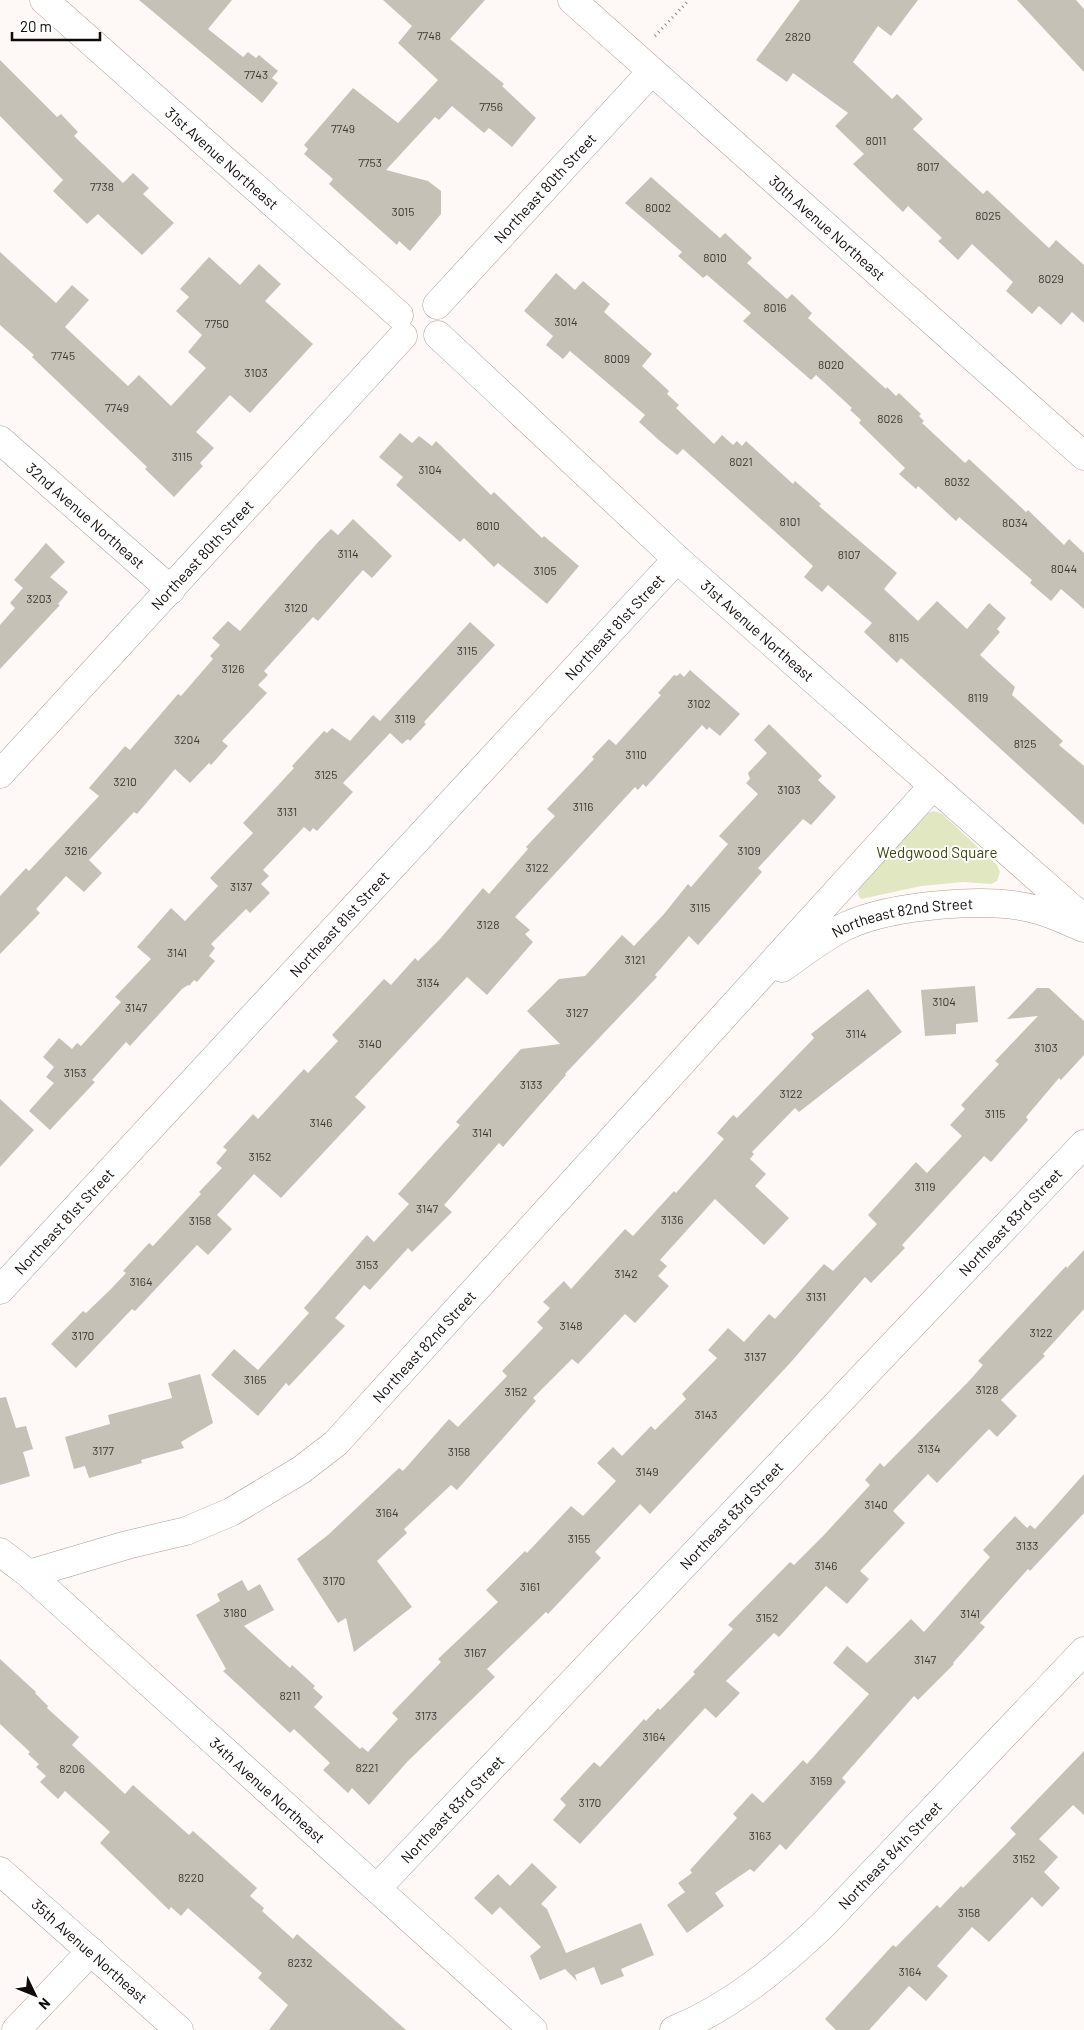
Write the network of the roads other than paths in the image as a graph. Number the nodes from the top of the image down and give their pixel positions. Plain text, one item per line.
1 (44, 0) edge
2 (572, 0) edge
3 (652, 71) junction
4 (437, 305) junction
5 (401, 326) junction
6 (438, 335) junction
7 (0, 440) edge
8 (1084, 456) edge
9 (678, 558) junction
10 (171, 590) junction
11 (0, 774) edge
12 (933, 786) junction
13 (1084, 919) edge
14 (1084, 928) edge
15 (738, 1000) junction
16 (1084, 1144) edge
17 (0, 1290) edge
18 (0, 1552) edge
19 (29, 1574) junction
20 (1084, 1651) edge
21 (0, 1871) edge
22 (377, 1888) junction
23 (91, 1951) junction
24 (16, 2030) edge
25 (179, 2030) edge
26 (533, 2030) edge
27 (674, 2030) edge

1 - 5 street, 31st Avenue Northeast
2 - 3 street, 30th Avenue Northeast
3 - 4 street, Northeast 80th Street
3 - 8 street, 30th Avenue Northeast
4 - 5 street
4 - 6 street
5 - 6 street
5 - 10 street, Northeast 80th Street
6 - 9 street, 31st Avenue Northeast
7 - 10 street, 32nd Avenue Northeast
9 - 12 street, 31st Avenue Northeast
9 - 17 street, Northeast 81st Street
10 - 11 street, Northeast 80th Street
12 - 13 street, 31st Avenue Northeast
12 - 15 street, Northeast 82nd Street
14 - 15 street, Northeast 82nd Street
15 - 19 street, Northeast 82nd Street
16 - 22 street, Northeast 83rd Street
18 - 19 street, 34th Avenue Northeast
19 - 22 street, 34th Avenue Northeast
20 - 27 street, Northeast 84th Street
21 - 23 street, 35th Avenue Northeast
22 - 26 street, 34th Avenue Northeast
23 - 24 street
23 - 25 street, 35th Avenue Northeast

